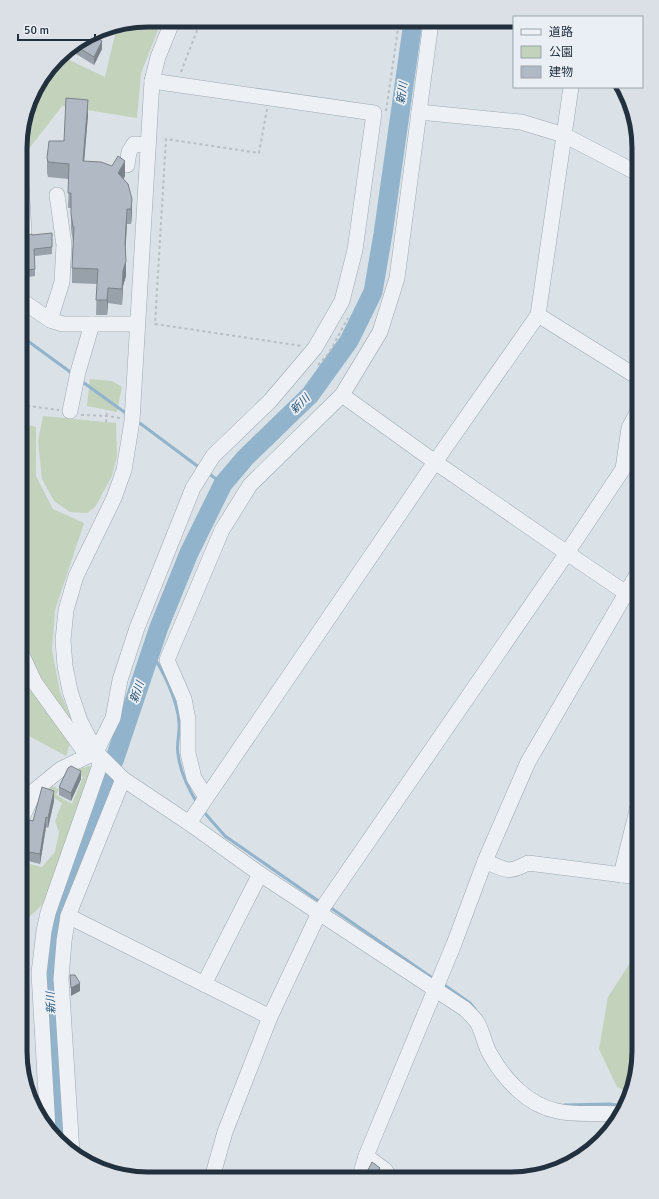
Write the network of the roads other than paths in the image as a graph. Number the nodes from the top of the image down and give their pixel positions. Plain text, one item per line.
1 (170, 27) edge
2 (430, 27) edge
3 (152, 82) junction
4 (571, 88) edge
5 (419, 112) junction
6 (564, 135) junction
7 (148, 145) junction
8 (127, 165) dead end
9 (632, 170) edge
10 (58, 195) dead end
11 (27, 304) edge
12 (538, 315) junction
13 (50, 320) junction
14 (92, 324) junction
15 (137, 324) junction
16 (632, 374) edge
17 (342, 395) junction
18 (70, 411) dead end
19 (632, 422) edge
20 (435, 462) junction
21 (567, 553) junction
22 (632, 596) edge
23 (27, 665) edge
24 (91, 753) junction
25 (123, 779) junction
26 (206, 797) junction
27 (27, 807) edge
28 (189, 823) junction
29 (632, 830) edge
30 (485, 862) junction
31 (260, 874) junction
32 (621, 875) junction
33 (632, 876) edge
34 (319, 913) junction
35 (68, 916) junction
36 (204, 984) junction
37 (435, 990) junction
38 (270, 1017) junction
39 (615, 1113) edge
40 (47, 1119) edge
41 (71, 1145) edge
42 (366, 1156) junction
43 (214, 1172) edge
44 (361, 1172) edge
45 (386, 1172) edge

1 - 3 street
2 - 5 street
3 - 7 street
3 - 24 street
4 - 6 street
5 - 6 street
5 - 17 street
6 - 9 street
6 - 12 street
7 - 8 street
7 - 15 street
10 - 13 street
11 - 13 street
12 - 16 street
12 - 20 street
13 - 14 street
14 - 15 street
14 - 18 street
15 - 24 street
17 - 20 street
17 - 26 street
19 - 21 street
20 - 21 street
20 - 26 street
21 - 22 street
21 - 34 street
22 - 30 street
23 - 24 street
24 - 25 street
24 - 27 street
24 - 40 street
25 - 28 street
25 - 35 street
26 - 28 street
28 - 31 street
29 - 32 street
30 - 32 street
30 - 37 street
31 - 34 street
31 - 36 street
32 - 33 street
34 - 37 street
34 - 38 street
35 - 36 street
35 - 41 street
36 - 38 street
37 - 39 street
37 - 42 street
38 - 43 street
42 - 44 street
42 - 45 street

